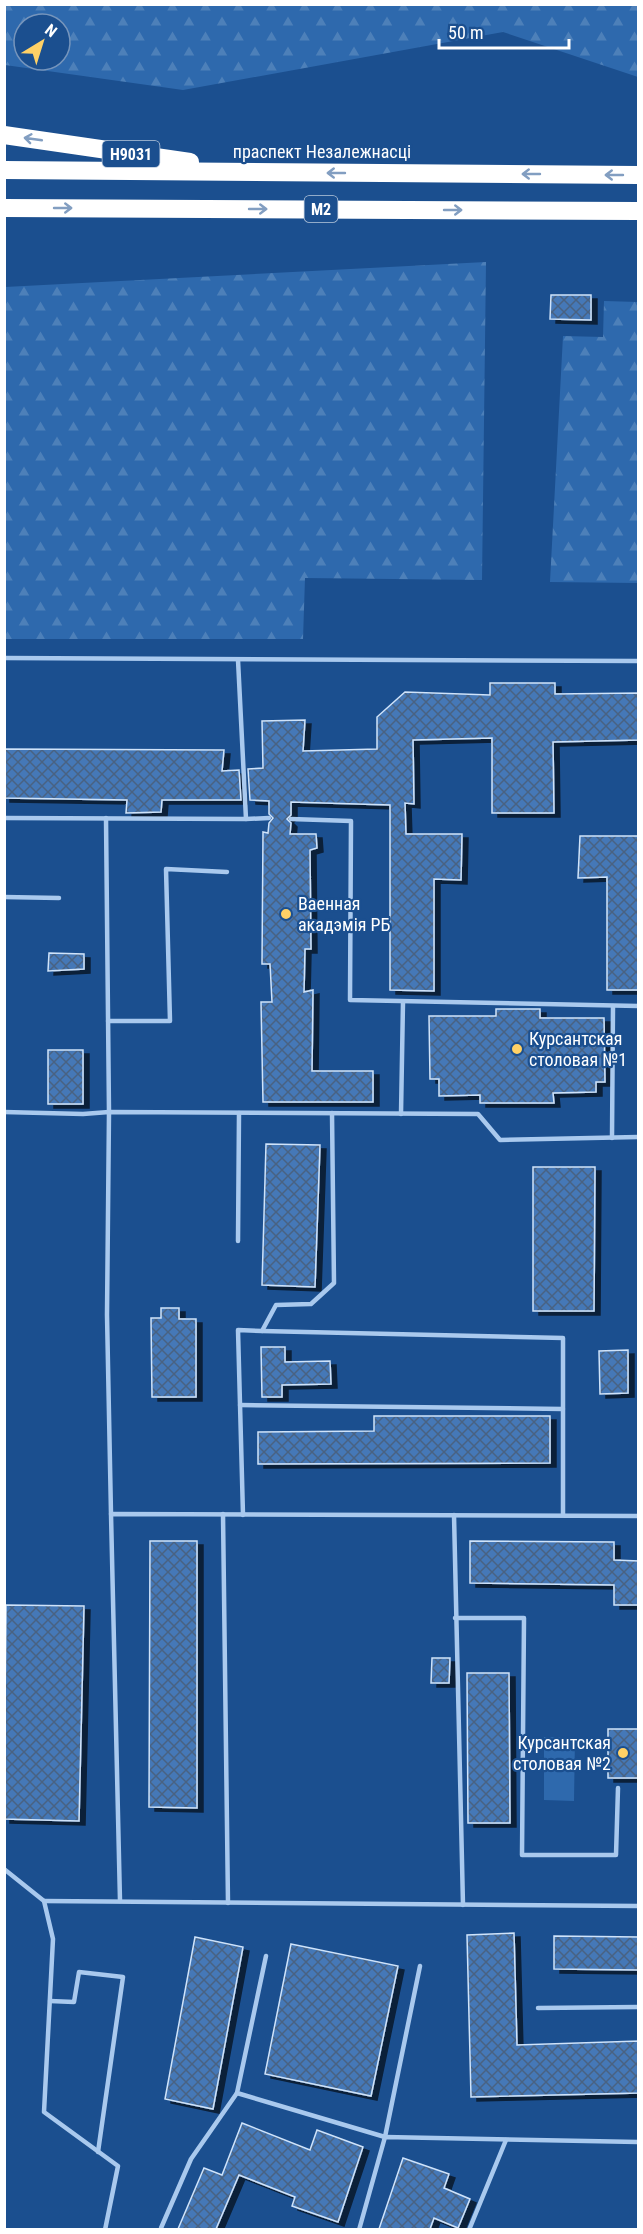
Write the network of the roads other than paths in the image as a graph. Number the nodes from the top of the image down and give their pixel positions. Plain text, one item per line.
1 (4, 135) edge
2 (4, 170) edge
3 (257, 172) junction
4 (639, 175) edge
5 (4, 208) edge
6 (639, 211) edge
7 (4, 658) edge
8 (238, 660) junction
9 (639, 661) edge
10 (4, 818) edge
11 (106, 818) junction
12 (269, 818) dead end
13 (246, 819) junction
14 (291, 819) dead end
15 (227, 872) dead end
16 (4, 897) edge
17 (59, 898) dead end
18 (403, 1002) junction
19 (613, 1006) junction
20 (639, 1006) edge
21 (108, 1021) junction
22 (4, 1112) edge
23 (109, 1112) junction
24 (239, 1113) junction
25 (332, 1113) junction
26 (401, 1114) junction
27 (639, 1137) edge
28 (612, 1138) junction
29 (238, 1241) dead end
30 (262, 1331) junction
31 (240, 1405) junction
32 (563, 1409) junction
33 (111, 1514) junction
34 (224, 1514) junction
35 (243, 1515) junction
36 (454, 1515) junction
37 (563, 1515) junction
38 (639, 1516) edge
39 (456, 1618) junction
40 (618, 1788) dead end
41 (4, 1869) edge
42 (44, 1901) junction
43 (120, 1901) junction
44 (228, 1903) junction
45 (463, 1905) junction
46 (639, 1906) edge
47 (266, 1956) dead end
48 (420, 1966) dead end
49 (50, 2001) junction
50 (639, 2007) edge
51 (538, 2008) dead end
52 (237, 2093) junction
53 (385, 2137) junction
54 (506, 2140) junction
55 (639, 2142) edge
56 (98, 2152) junction
57 (161, 2228) dead end
58 (105, 2229) edge
59 (359, 2229) edge
60 (469, 2229) edge

3 -> 1 highway, Н9031
2 - 3 highway, праспект Незалежнасці / М2
4 -> 3 highway, праспект Незалежнасці / М2
5 -> 6 highway, М2
7 - 8 lane
8 - 9 lane
8 - 13 lane
10 - 11 lane
11 - 13 lane
11 - 21 lane
12 - 13 lane
14 - 18 lane
15 - 21 lane
16 - 17 lane
18 - 19 lane
18 - 26 lane
19 - 20 lane
19 - 28 lane
21 - 23 lane
22 - 23 lane
23 - 24 lane
23 - 33 lane
24 - 25 lane
24 - 29 lane
25 - 26 lane
25 - 30 lane
26 - 28 lane
27 - 28 lane
30 - 31 lane
30 - 32 lane
31 - 32 lane
31 - 35 lane
32 - 37 lane
33 - 34 lane
33 - 43 lane
34 - 35 lane
34 - 44 lane
35 - 36 lane
36 - 37 lane
36 - 39 lane
37 - 38 lane
39 - 40 lane
39 - 45 lane
41 - 42 lane
42 - 43 lane
42 - 49 lane
43 - 44 lane
44 - 45 lane
45 - 46 lane
47 - 52 lane
48 - 53 lane
49 - 56 lane
49 - 56 lane
50 - 51 lane
52 - 53 lane
52 - 57 lane
53 - 54 lane
53 - 59 lane
54 - 55 lane
54 - 60 lane
56 - 58 lane

